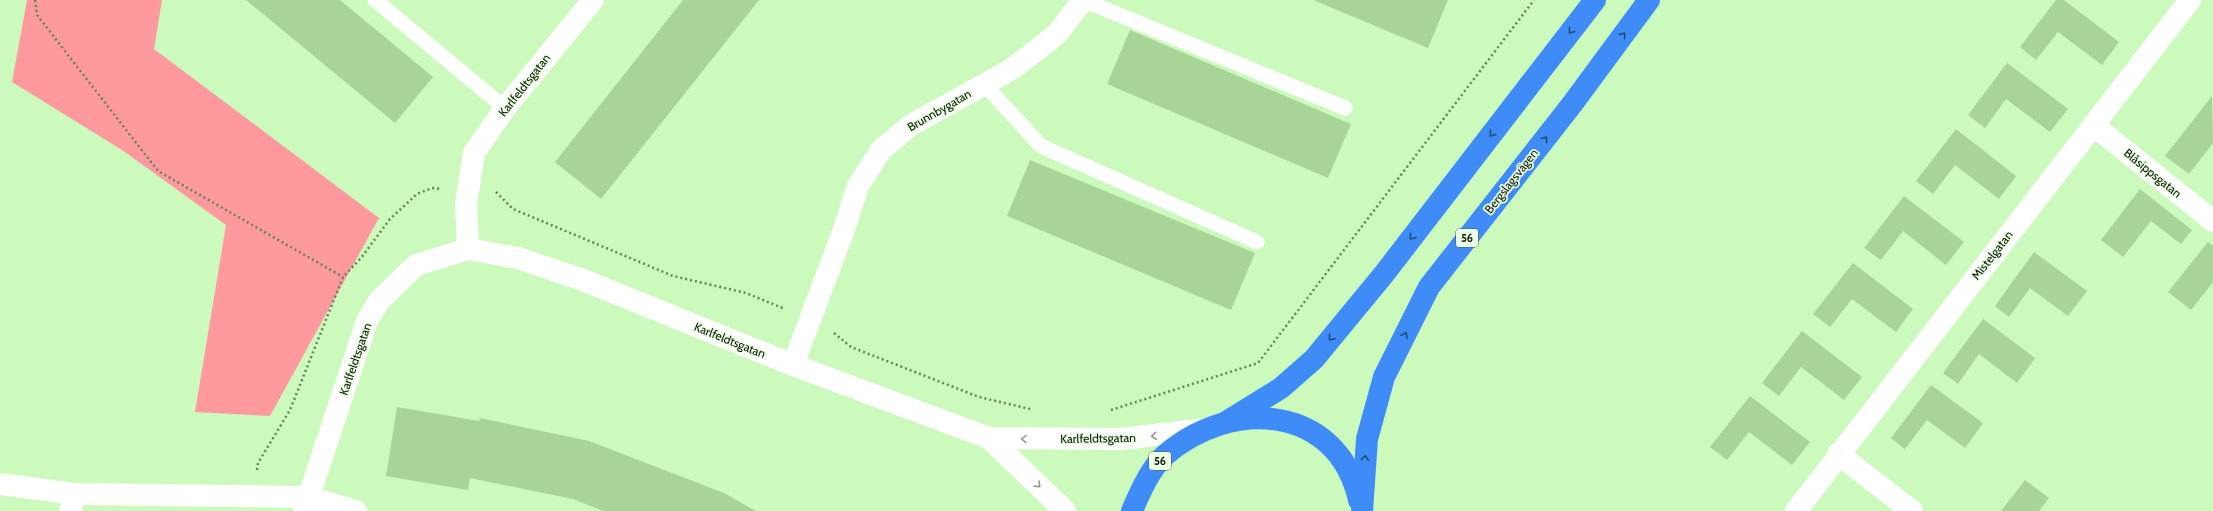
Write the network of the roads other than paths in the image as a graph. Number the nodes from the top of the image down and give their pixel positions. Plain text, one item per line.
1 (376, 0) edge
2 (593, 0) edge
3 (1082, 0) edge
4 (1595, 0) edge
5 (1649, 0) edge
6 (2190, 0) edge
7 (984, 84) junction
8 (505, 108) junction
9 (1345, 108) dead end
10 (2093, 125) junction
11 (2213, 221) edge
12 (1258, 242) dead end
13 (468, 249) junction
14 (793, 365) junction
15 (1216, 425) junction
16 (989, 438) junction
17 (1838, 454) junction
18 (0, 484) edge
19 (72, 502) edge
20 (306, 504) edge
21 (356, 511) edge
22 (1065, 511) edge
23 (1132, 511) edge
24 (1362, 511) edge
25 (1796, 511) edge
26 (1912, 511) edge

1 - 8 lane
2 - 8 street, Karlfeldtsgatan
3 - 7 street, Brunnbygatan
3 - 9 lane
4 -> 15 highway, 56
24 -> 5 highway, Bergslagsvägen / 56
6 - 10 street, Mistelgatan
7 - 12 lane
7 - 14 street, Brunnbygatan
8 - 13 street, Karlfeldtsgatan
10 - 11 street, Blåsippsgatan
10 - 17 street, Mistelgatan
13 - 14 street, Karlfeldtsgatan
13 - 20 street, Karlfeldtsgatan
14 - 16 street, Karlfeldtsgatan
15 -> 16 street, Karlfeldtsgatan
15 - 23 highway, 56
15 - 24 highway, 56
16 -> 22 street, Karlfeldtsgatan
17 - 25 street, Mistelgatan
17 - 26 street
18 - 19 street
19 - 20 street
20 - 21 street

